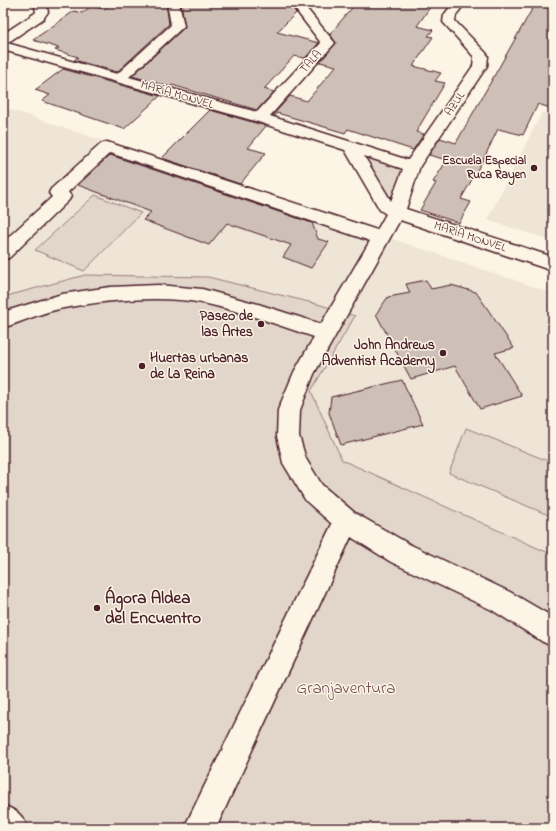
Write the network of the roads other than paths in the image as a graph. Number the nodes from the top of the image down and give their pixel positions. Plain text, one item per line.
1 (40, 3) edge
2 (173, 3) edge
3 (301, 3) edge
4 (459, 3) edge
5 (3, 40) edge
6 (3, 46) edge
7 (119, 79) junction
8 (260, 118) junction
9 (351, 147) junction
10 (412, 166) junction
11 (396, 212) junction
12 (381, 238) junction
13 (3, 253) edge
14 (553, 264) edge
15 (3, 320) edge
16 (325, 333) junction
17 (346, 521) junction
18 (553, 632) edge
19 (3, 821) edge
20 (12, 828) edge
21 (200, 828) edge

1 - 5 street
2 - 7 street
3 - 8 street, TALA
4 - 10 street, AZUL
6 - 7 street, MARÍA MONVEL
7 - 8 street, MARÍA MONVEL
8 - 9 street, MARÍA MONVEL
9 - 10 street, MARÍA MONVEL
9 - 11 street, MARÍA MONVEL
10 - 11 street, AZUL
11 - 12 street, AZUL
11 - 14 street, MARÍA MONVEL
12 - 13 street
12 - 16 street, AZUL
15 - 16 street
16 - 17 street, AZUL
17 - 18 street, AZUL
17 - 21 street
19 - 20 street

